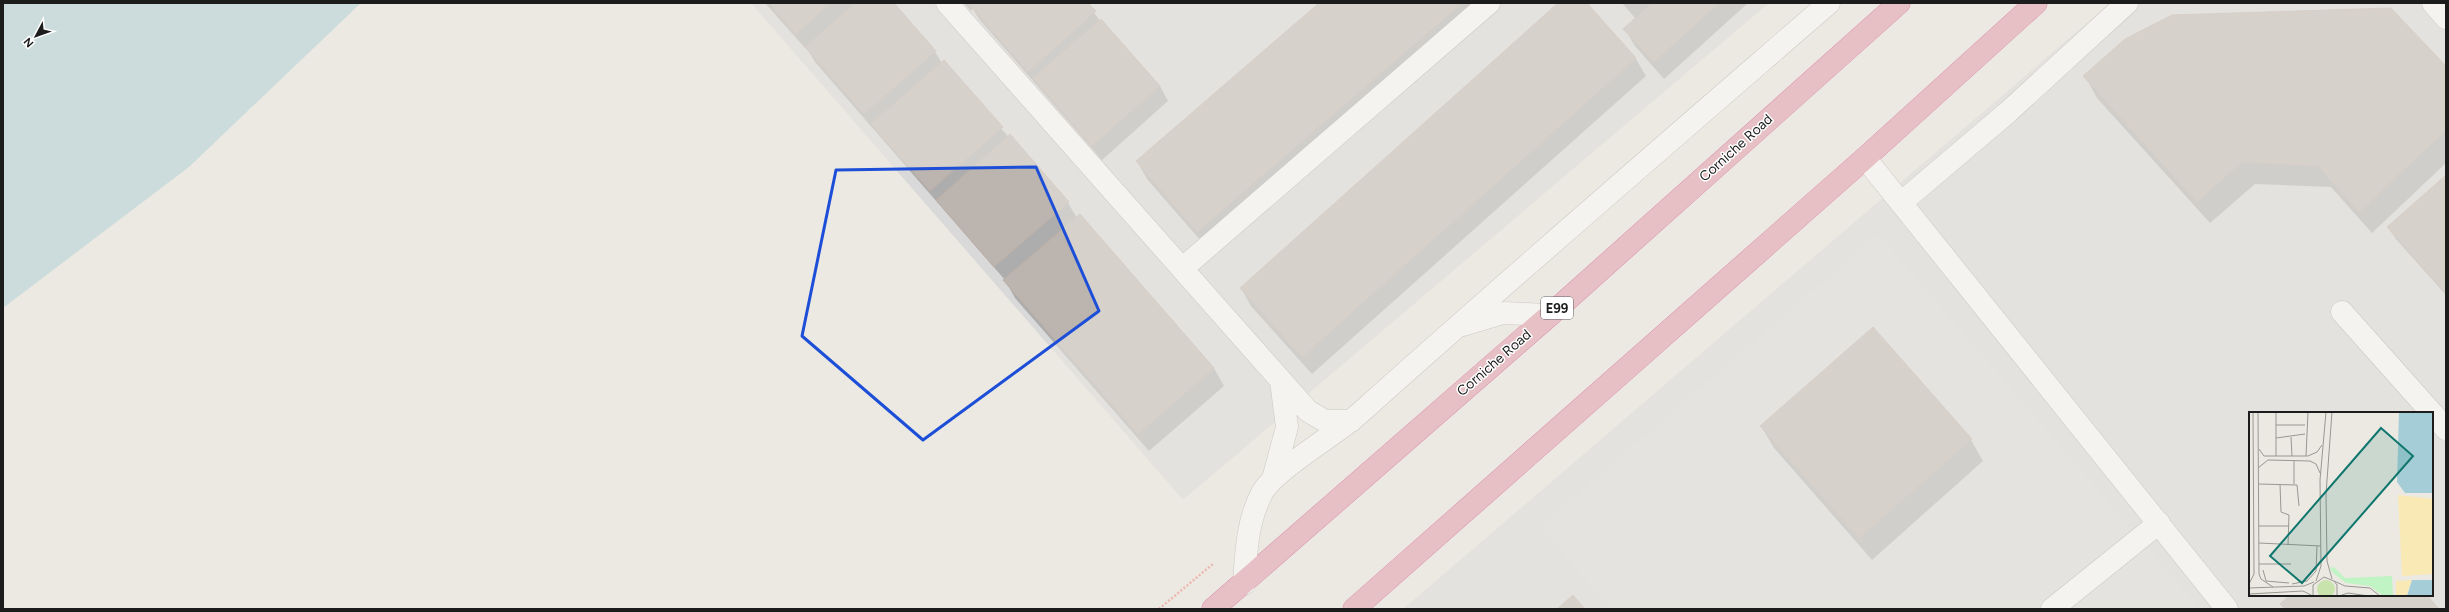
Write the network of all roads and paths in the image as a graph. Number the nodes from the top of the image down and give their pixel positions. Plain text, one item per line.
1 (947, 3) edge
2 (1489, 3) edge
3 (1829, 3) edge
4 (1899, 3) edge
5 (2036, 3) edge
6 (2127, 3) edge
7 (2433, 3) edge
8 (2446, 18) edge
9 (1865, 158) junction
10 (1902, 202) junction
11 (1183, 268) junction
12 (2342, 312) dead end
13 (1550, 315) junction
14 (1456, 327) junction
15 (1281, 381) junction
16 (2431, 412) edge
17 (2433, 414) edge
18 (1351, 421) junction
19 (2446, 429) edge
20 (1274, 479) junction
21 (2159, 522) junction
22 (1244, 584) junction
23 (1213, 609) edge
24 (1354, 609) edge
25 (2052, 609) edge
26 (2228, 609) edge

1 - 11 street
2 - 11 street
3 - 14 street
4 - 13 highway, Corniche Road / E99
5 - 9 highway
6 - 10 street
7 - 8 street
9 - 10 street
9 - 24 highway
10 - 21 street
11 - 15 street
12 - 16 street
13 - 14 street
13 - 22 highway, Corniche Road / E99
14 - 18 street
15 - 18 street
15 - 20 street
17 - 19 street
18 - 20 street
20 - 22 street
21 - 25 street
21 - 26 street
22 - 23 highway, Corniche Road / E99

